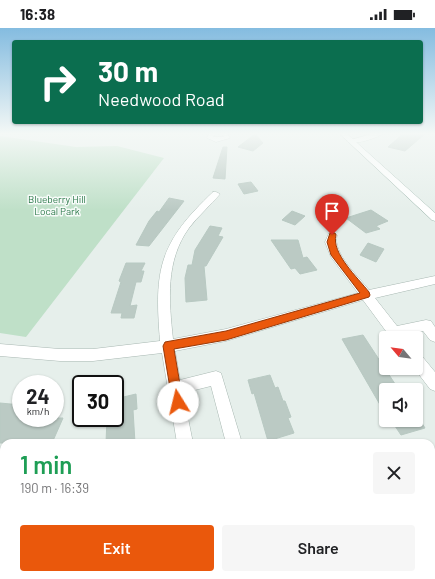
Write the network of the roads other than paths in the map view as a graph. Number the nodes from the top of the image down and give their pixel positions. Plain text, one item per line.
1 (370, 159) edge
2 (216, 194) dead end
3 (435, 218) edge
4 (332, 235) dead end
5 (435, 280) edge
6 (366, 295) junction
7 (394, 331) edge
8 (409, 331) edge
9 (435, 336) edge
10 (168, 346) junction
11 (0, 350) edge
12 (423, 369) edge
13 (435, 384) edge
14 (175, 388) junction
15 (184, 439) edge
16 (233, 439) edge

1 - 3 street
2 - 10 street
4 - 6 street
5 - 6 street
6 - 7 street
6 - 10 street
8 - 9 street
10 - 11 street
10 - 14 street
12 - 13 street
14 - 15 street
14 - 16 street

